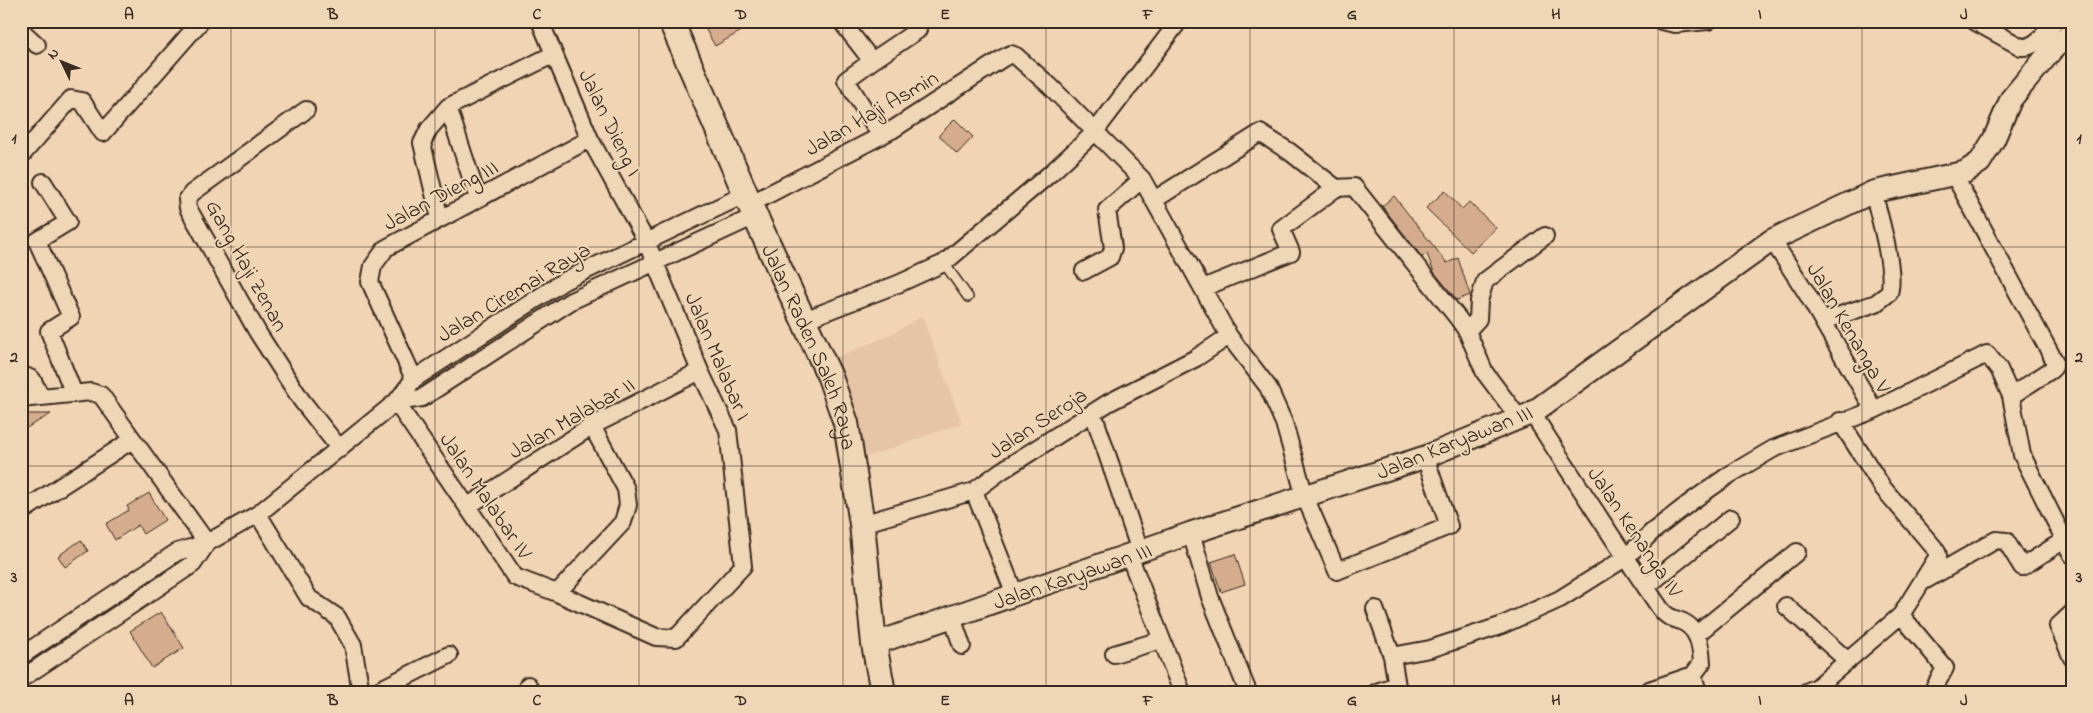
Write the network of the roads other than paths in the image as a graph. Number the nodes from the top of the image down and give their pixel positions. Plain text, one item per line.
1 (201, 21) edge
2 (540, 21) edge
3 (671, 21) edge
4 (841, 21) edge
5 (1179, 21) edge
6 (1661, 21) edge
7 (1708, 21) edge
8 (1974, 21) edge
9 (2055, 21) edge
10 (21, 30) edge
11 (918, 30) dead end
12 (2072, 31) edge
13 (37, 44) dead end
14 (554, 54) junction
15 (872, 61) junction
16 (448, 107) junction
17 (306, 110) dead end
18 (1094, 133) junction
19 (881, 136) junction
20 (590, 139) junction
21 (21, 156) edge
22 (1954, 175) junction
23 (1142, 179) junction
24 (43, 182) dead end
25 (1336, 188) junction
26 (1872, 192) junction
27 (478, 199) junction
28 (1154, 200) junction
29 (750, 205) junction
30 (440, 219) junction
31 (1545, 236) dead end
32 (1772, 240) junction
33 (646, 241) junction
34 (944, 262) junction
35 (655, 263) junction
36 (1084, 270) dead end
37 (1203, 288) junction
38 (968, 297) dead end
39 (536, 299) junction
40 (545, 317) junction
41 (804, 320) junction
42 (1823, 320) junction
43 (1466, 331) junction
44 (1229, 336) junction
45 (700, 371) junction
46 (21, 374) edge
47 (414, 379) junction
48 (74, 394) junction
49 (2011, 396) junction
50 (41, 397) junction
51 (21, 399) edge
52 (396, 402) junction
53 (1874, 410) junction
54 (1094, 413) junction
55 (1525, 415) junction
56 (1840, 421) junction
57 (592, 426) junction
58 (132, 440) junction
59 (340, 449) junction
60 (1425, 457) junction
61 (974, 491) junction
62 (1305, 497) junction
63 (468, 506) junction
64 (21, 512) edge
65 (258, 514) junction
66 (1731, 518) dead end
67 (862, 524) junction
68 (1191, 533) junction
69 (2068, 537) edge
70 (207, 543) junction
71 (1797, 552) dead end
72 (1135, 553) junction
73 (2072, 555) edge
74 (1625, 558) junction
75 (1924, 581) junction
76 (1646, 587) junction
77 (557, 593) junction
78 (1015, 594) junction
79 (1786, 606) dead end
80 (1375, 609) dead end
81 (2072, 613) edge
82 (1901, 615) junction
83 (952, 617) junction
84 (1697, 634) junction
85 (1161, 640) junction
86 (874, 644) junction
87 (962, 646) dead end
88 (1114, 654) dead end
89 (449, 655) dead end
90 (21, 656) edge
91 (1392, 656) junction
92 (2072, 658) edge
93 (1848, 661) junction
94 (1693, 676) junction
95 (21, 679) edge
96 (1397, 688) edge
97 (1649, 690) dead end
98 (361, 692) edge
99 (375, 692) edge
100 (883, 692) edge
101 (1182, 692) edge
102 (1248, 692) edge
103 (1377, 692) edge
104 (1698, 692) edge
105 (1806, 692) edge
106 (1932, 692) edge

1 - 21 street
2 - 14 street, Jalan Dieng I
3 - 29 main road, Jalan Raden Saleh Raya
4 - 15 street
5 - 18 street
6 - 7 street
8 - 9 street
10 - 13 street
11 - 15 street
12 - 22 street, Jalan Karyawan III
14 - 16 street
14 - 20 street, Jalan Dieng I
15 - 19 street
16 - 27 street
16 - 30 street
17 - 59 street, Gang Haji Zenan
18 - 19 street, Jalan Haji Asmin
18 - 23 street
18 - 34 street
19 - 29 street, Jalan Haji Asmin
20 - 27 street, Jalan Dieng III
20 - 33 street, Jalan Dieng I
22 - 26 street, Jalan Karyawan III
22 - 49 street
23 - 28 street
23 - 36 street
24 - 48 street
25 - 28 street
25 - 37 street
25 - 43 street, Jalan Kenanga IV
26 - 32 street, Jalan Karyawan III
26 - 42 street
27 - 30 street, Jalan Dieng III
28 - 37 street
29 - 33 street, Jalan Ciremai Raya
29 - 35 street, Jalan Ciremai Raya
29 - 41 main road, Jalan Raden Saleh Raya
30 - 47 street, Jalan Dieng III
31 - 43 street
32 - 42 street, Jalan Kenanga V
32 - 55 street, Jalan Karyawan III
33 - 35 street, Jalan Malabar I
33 - 39 street, Jalan Ciremai Raya
34 - 38 lane
34 - 41 street
35 - 40 street, Jalan Ciremai Raya
35 - 45 street, Jalan Malabar I
37 - 44 street
39 - 40 street
39 - 47 street, Jalan Ciremai Raya
40 - 52 street, Jalan Ciremai Raya
41 - 67 main road, Jalan Raden Saleh Raya
42 - 53 street, Jalan Kenanga V
43 - 55 street, Jalan Kenanga IV
44 - 54 street, Jalan Seroja
44 - 62 street
45 - 57 street, Jalan Malabar II
45 - 77 street, Jalan Malabar I
46 - 50 street
47 - 52 street, Jalan Ciremai Raya
48 - 50 street
48 - 58 street
49 - 53 street
49 - 69 street
50 - 51 street
52 - 59 street, Jalan Ciremai Raya
52 - 63 street, Jalan Malabar IV
53 - 56 street, Jalan Kenanga V
54 - 61 street, Jalan Seroja
54 - 72 street
55 - 60 street, Jalan Karyawan III
55 - 74 street, Jalan Kenanga IV
56 - 74 street, Jalan Kenanga V
56 - 75 street
57 - 63 street, Jalan Malabar II
57 - 77 street
58 - 64 street
58 - 70 street
59 - 65 street, Jalan Ciremai Raya
60 - 62 street, Jalan Karyawan III
60 - 62 street
61 - 67 street, Jalan Seroja
61 - 78 street
62 - 68 street, Jalan Karyawan III
63 - 77 street, Jalan Malabar IV
65 - 70 street, Jalan Ciremai Raya
65 - 98 street
66 - 76 street
67 - 86 main road, Jalan Raden Saleh Raya
68 - 72 street, Jalan Karyawan III
68 - 102 street
69 - 73 street
69 - 75 street
70 - 90 street, Jalan Ciremai Raya
70 - 95 street, Jalan Ciremai Raya
71 - 84 street
72 - 78 street, Jalan Karyawan III
72 - 85 street
74 - 76 street, Jalan Kenanga IV
74 - 91 street, Jalan Kenanga V
75 - 82 street
76 - 84 street, Jalan Kenanga IV
78 - 83 street, Jalan Karyawan III
79 - 93 street
80 - 91 street
81 - 92 street
82 - 93 street
82 - 106 street
83 - 86 street, Jalan Karyawan III
83 - 87 street
84 - 94 street
85 - 88 street
85 - 101 street
86 - 100 main road, Jalan Raden Saleh Raya
89 - 99 street
91 - 96 street
93 - 105 street
94 - 97 street
94 - 104 street
96 - 103 street

